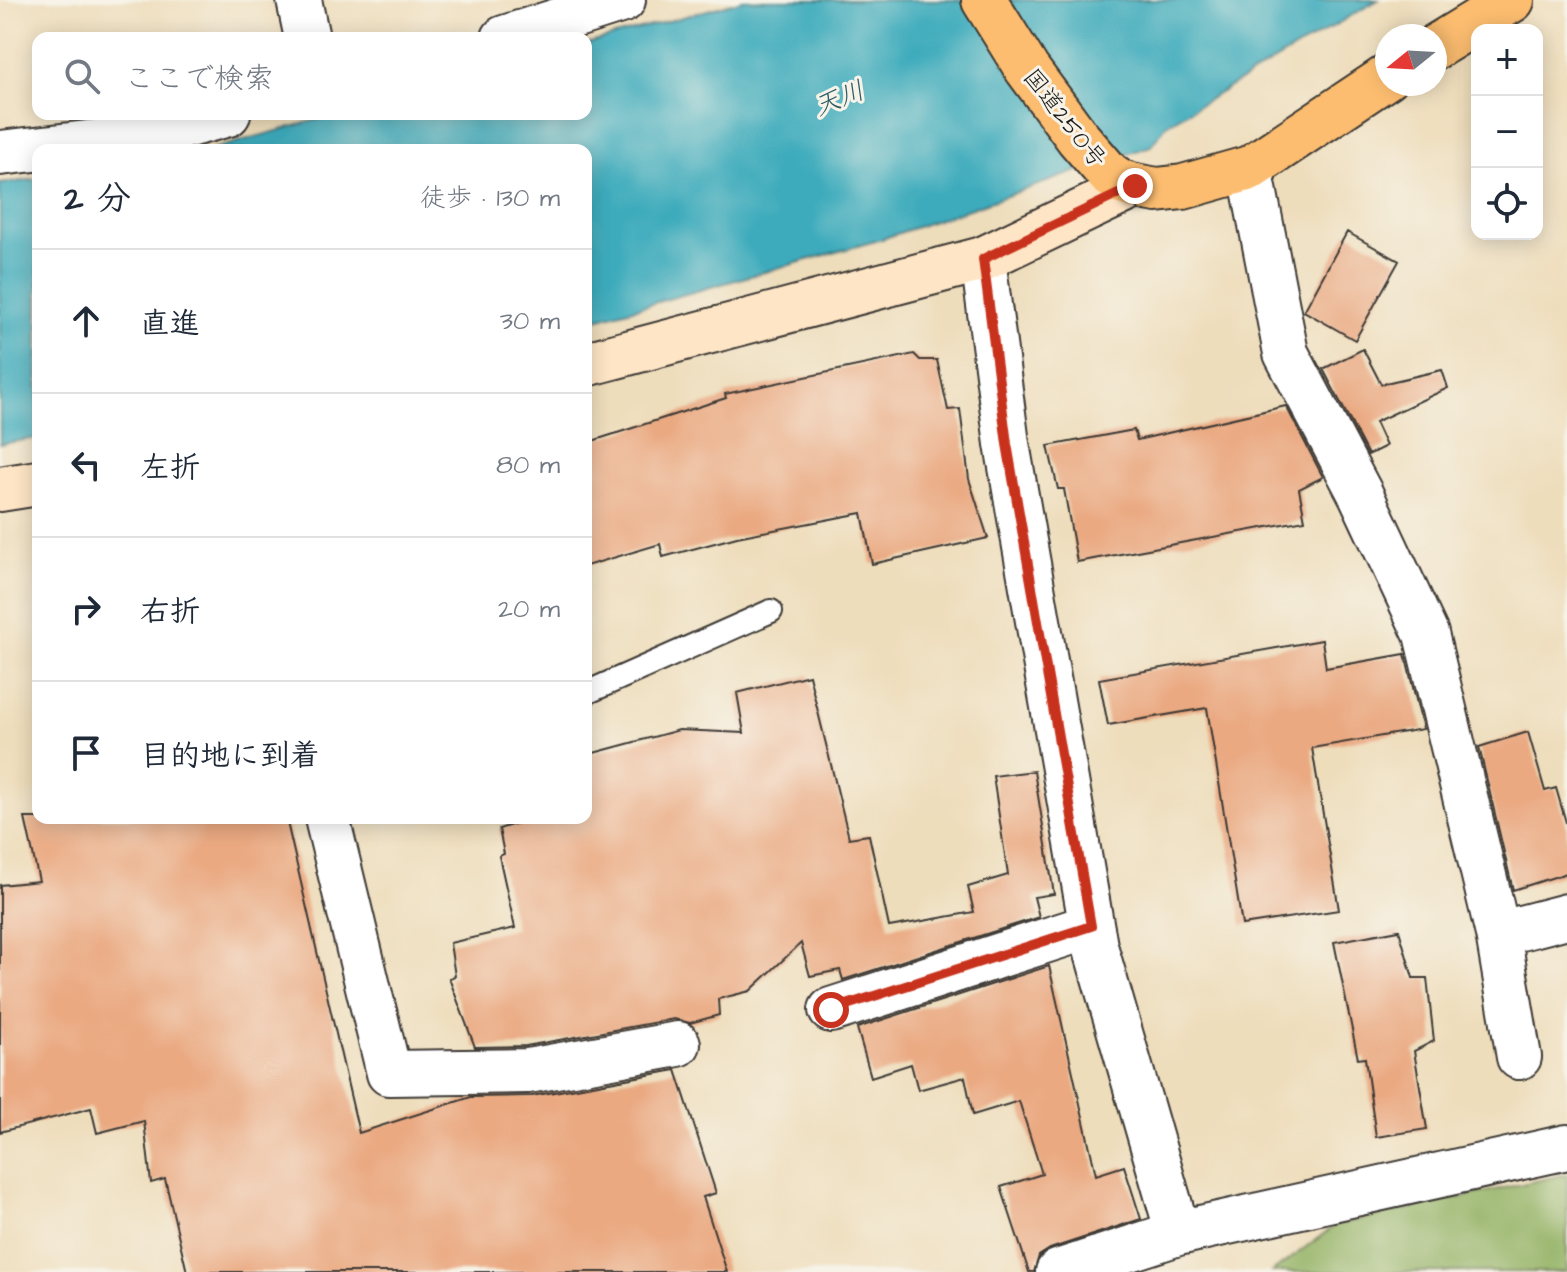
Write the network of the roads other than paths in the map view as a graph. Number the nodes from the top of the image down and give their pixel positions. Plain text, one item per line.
1 (299, 0) edge
2 (623, 0) edge
3 (984, 0) edge
4 (1512, 0) edge
5 (306, 32) edge
6 (523, 32) edge
7 (1447, 40) edge
8 (1375, 85) edge
9 (206, 120) edge
10 (78, 144) edge
11 (32, 149) edge
12 (0, 153) edge
13 (1250, 168) junction
14 (1122, 180) junction
15 (983, 259) junction
16 (592, 362) edge
17 (32, 484) edge
18 (0, 489) edge
19 (771, 611) dead end
20 (592, 690) edge
21 (328, 824) edge
22 (1567, 916) edge
23 (1091, 926) junction
24 (1498, 934) junction
25 (831, 1010) dead end
26 (678, 1044) dead end
27 (1519, 1057) dead end
28 (1545, 1146) edge
29 (1178, 1233) junction
30 (1058, 1272) edge

1 - 5 street
2 - 6 street
3 - 14 highway, 国道250号
4 - 7 highway
8 - 13 highway
9 - 10 street
11 - 12 street
13 - 14 highway
13 - 24 street
14 - 15 street
15 - 16 street
15 - 23 street
17 - 18 street
19 - 20 lane
21 - 26 street
22 - 24 street
23 - 25 street
23 - 29 street
24 - 27 street
28 - 29 street
29 - 30 street

